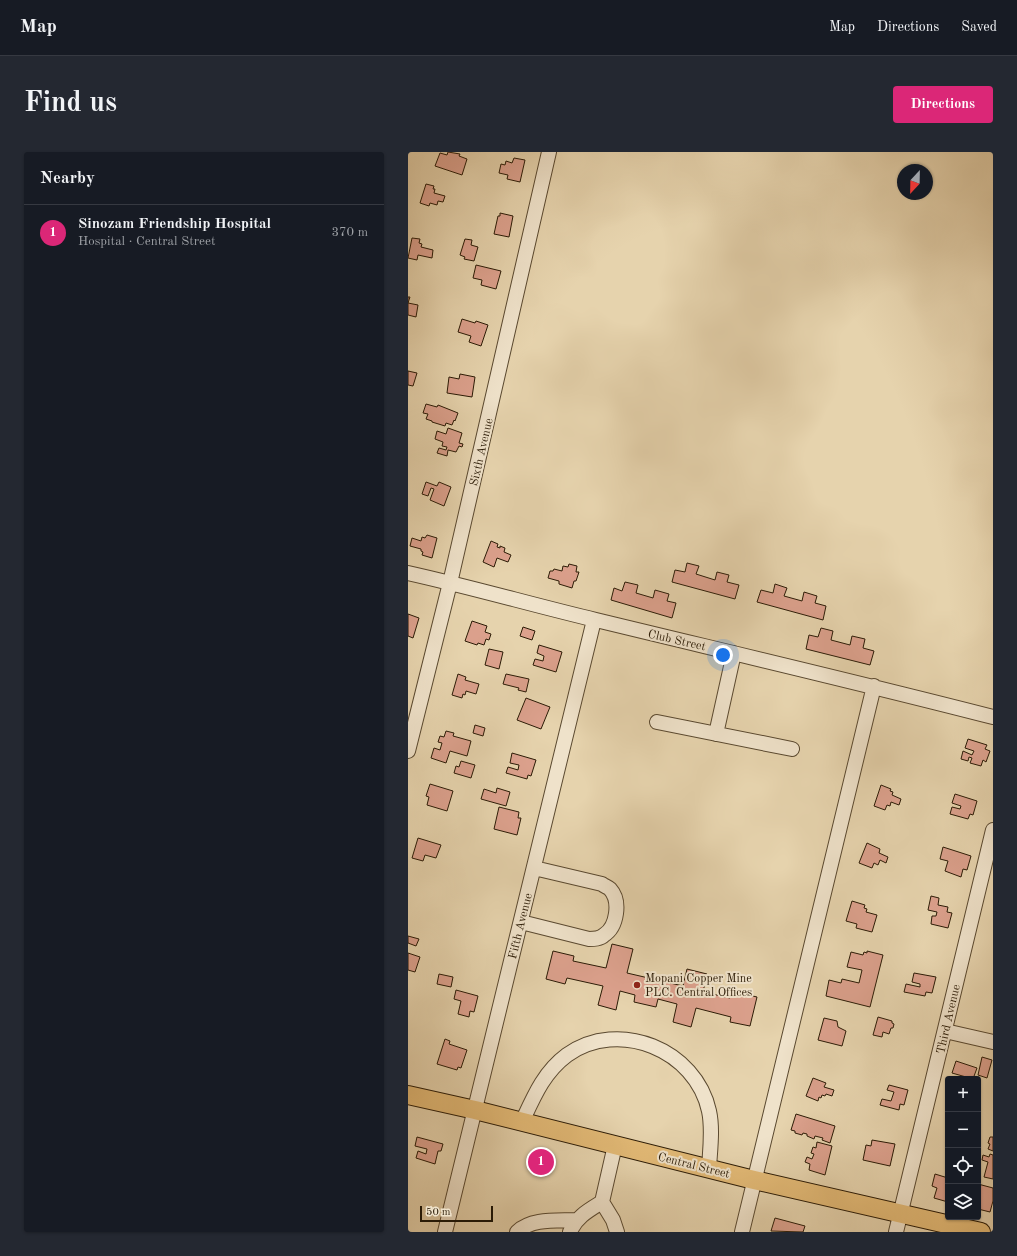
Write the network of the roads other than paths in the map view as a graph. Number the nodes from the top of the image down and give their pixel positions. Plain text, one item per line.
1 (549, 152) edge
2 (408, 573) edge
3 (450, 582) junction
4 (594, 620) junction
5 (734, 653) junction
6 (874, 686) junction
7 (993, 717) edge
8 (656, 722) dead end
9 (716, 734) junction
10 (792, 749) dead end
11 (408, 751) edge
12 (993, 830) edge
13 (534, 868) junction
14 (521, 922) junction
15 (945, 1030) junction
16 (993, 1042) edge
17 (408, 1095) edge
18 (475, 1110) junction
19 (522, 1122) junction
20 (615, 1145) junction
21 (709, 1168) junction
22 (754, 1180) junction
23 (602, 1202) junction
24 (901, 1213) junction
25 (573, 1226) edge
26 (445, 1232) edge
27 (517, 1232) edge
28 (617, 1232) edge
29 (742, 1232) edge
30 (896, 1232) edge
31 (981, 1232) edge

1 - 3 street, Sixth Avenue
2 - 3 street, Club Street
3 - 4 street, Club Street
3 - 11 street, Sixth Avenue
4 - 5 street, Club Street
4 - 13 street, Fifth Avenue
5 - 6 street, Club Street
5 - 9 street
6 - 7 street, Club Street
6 - 22 street
8 - 9 street
9 - 10 street
12 - 15 street, Third Avenue
13 - 14 street, Fifth Avenue
13 - 14 street
14 - 18 street, Fifth Avenue
15 - 16 street
15 - 24 street, Third Avenue
17 - 18 main road, Central Street
18 - 19 main road, Central Street
18 - 26 street, Fifth Avenue
19 - 20 main road, Central Street
19 - 21 street
20 - 21 main road, Central Street
20 - 23 street
21 - 22 main road, Central Street
22 - 24 main road, Central Street
22 - 29 street
23 - 25 street
23 - 28 street
24 - 30 street, Third Avenue
24 - 31 main road, Central Street
25 - 27 street

